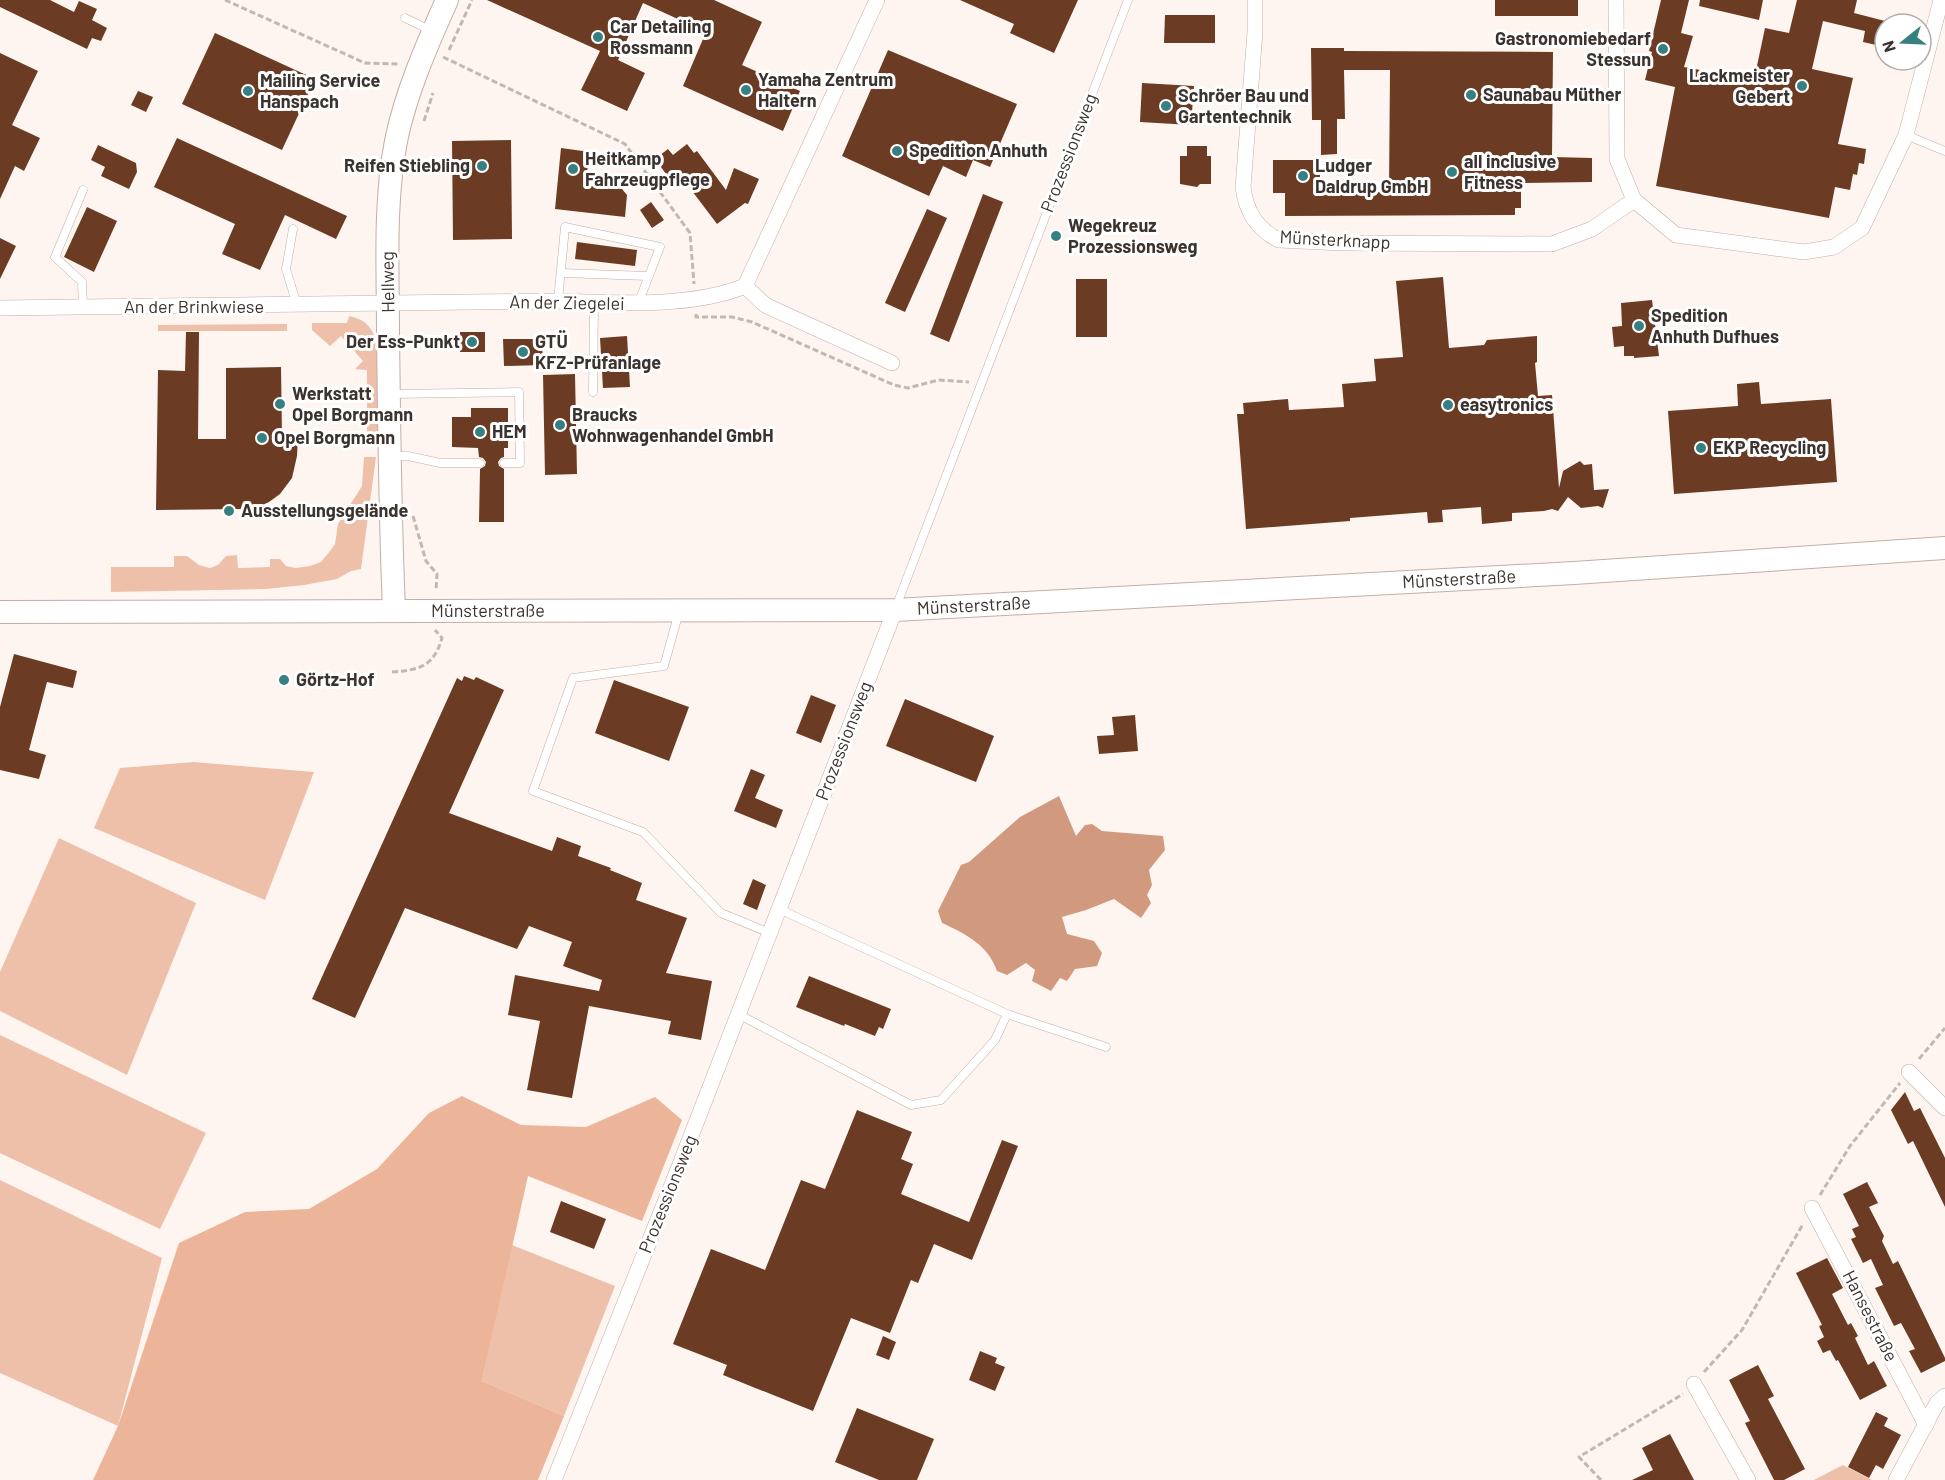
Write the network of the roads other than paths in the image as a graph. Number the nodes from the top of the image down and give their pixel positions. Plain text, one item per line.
1 (447, 0) edge
2 (877, 0) edge
3 (1128, 0) edge
4 (1255, 0) edge
5 (1616, 0) edge
6 (1941, 0) edge
7 (405, 18) dead end
8 (429, 41) junction
9 (1906, 135) junction
10 (1945, 151) edge
11 (83, 190) dead end
12 (1634, 200) junction
13 (293, 229) dead end
14 (561, 273) junction
15 (648, 276) junction
16 (745, 286) junction
17 (558, 302) junction
18 (594, 302) junction
19 (388, 303) junction
20 (638, 303) junction
21 (298, 306) junction
22 (0, 308) edge
23 (83, 308) junction
24 (892, 363) dead end
25 (593, 392) dead end
26 (388, 394) junction
27 (389, 456) junction
28 (480, 463) dead end
29 (504, 463) dead end
30 (1945, 548) edge
31 (394, 610) junction
32 (895, 610) junction
33 (679, 611) junction
34 (0, 612) edge
35 (779, 909) junction
36 (770, 933) junction
37 (738, 1014) junction
38 (1007, 1014) junction
39 (1106, 1047) dead end
40 (1910, 1072) dead end
41 (1945, 1108) edge
42 (1812, 1208) dead end
43 (1694, 1384) road end
44 (1942, 1402) edge
45 (1926, 1425) junction
46 (554, 1480) edge
47 (1748, 1480) edge
48 (1896, 1480) edge

1 - 8 main road, Hellweg
2 - 16 street
3 - 32 lane, Prozessionsweg
4 - 12 street, Münsterknapp
5 - 12 street
6 - 9 street
7 - 8 lane
8 - 19 main road, Hellweg
9 - 10 lane
9 - 12 street
11 - 23 lane
13 - 21 lane
14 - 15 lane
14 - 15 lane
14 - 17 lane
15 - 20 lane
16 - 20 street, An der Ziegelei
16 - 24 street
17 - 18 street, An der Ziegelei
17 - 19 street, An der Ziegelei
18 - 20 street, An der Ziegelei
18 - 25 lane
19 - 21 street, An der Brinkwiese
19 - 26 main road, Hellweg
21 - 23 street, An der Brinkwiese
22 - 23 street, An der Brinkwiese
26 - 27 main road, Hellweg
26 - 29 lane
27 - 28 lane
27 - 31 main road, Hellweg
30 - 32 main road, Münsterstraße
31 - 33 main road, Münsterstraße
31 - 34 main road, Münsterstraße
32 - 33 main road, Münsterstraße
32 - 35 street, Prozessionsweg
33 - 36 lane
35 - 36 street, Prozessionsweg
35 - 38 lane
36 - 37 street, Prozessionsweg
37 - 38 lane
37 - 46 street, Prozessionsweg
38 - 39 lane
40 - 41 street
42 - 45 street, Hansestraße
43 - 47 street
44 - 45 street
45 - 48 street

